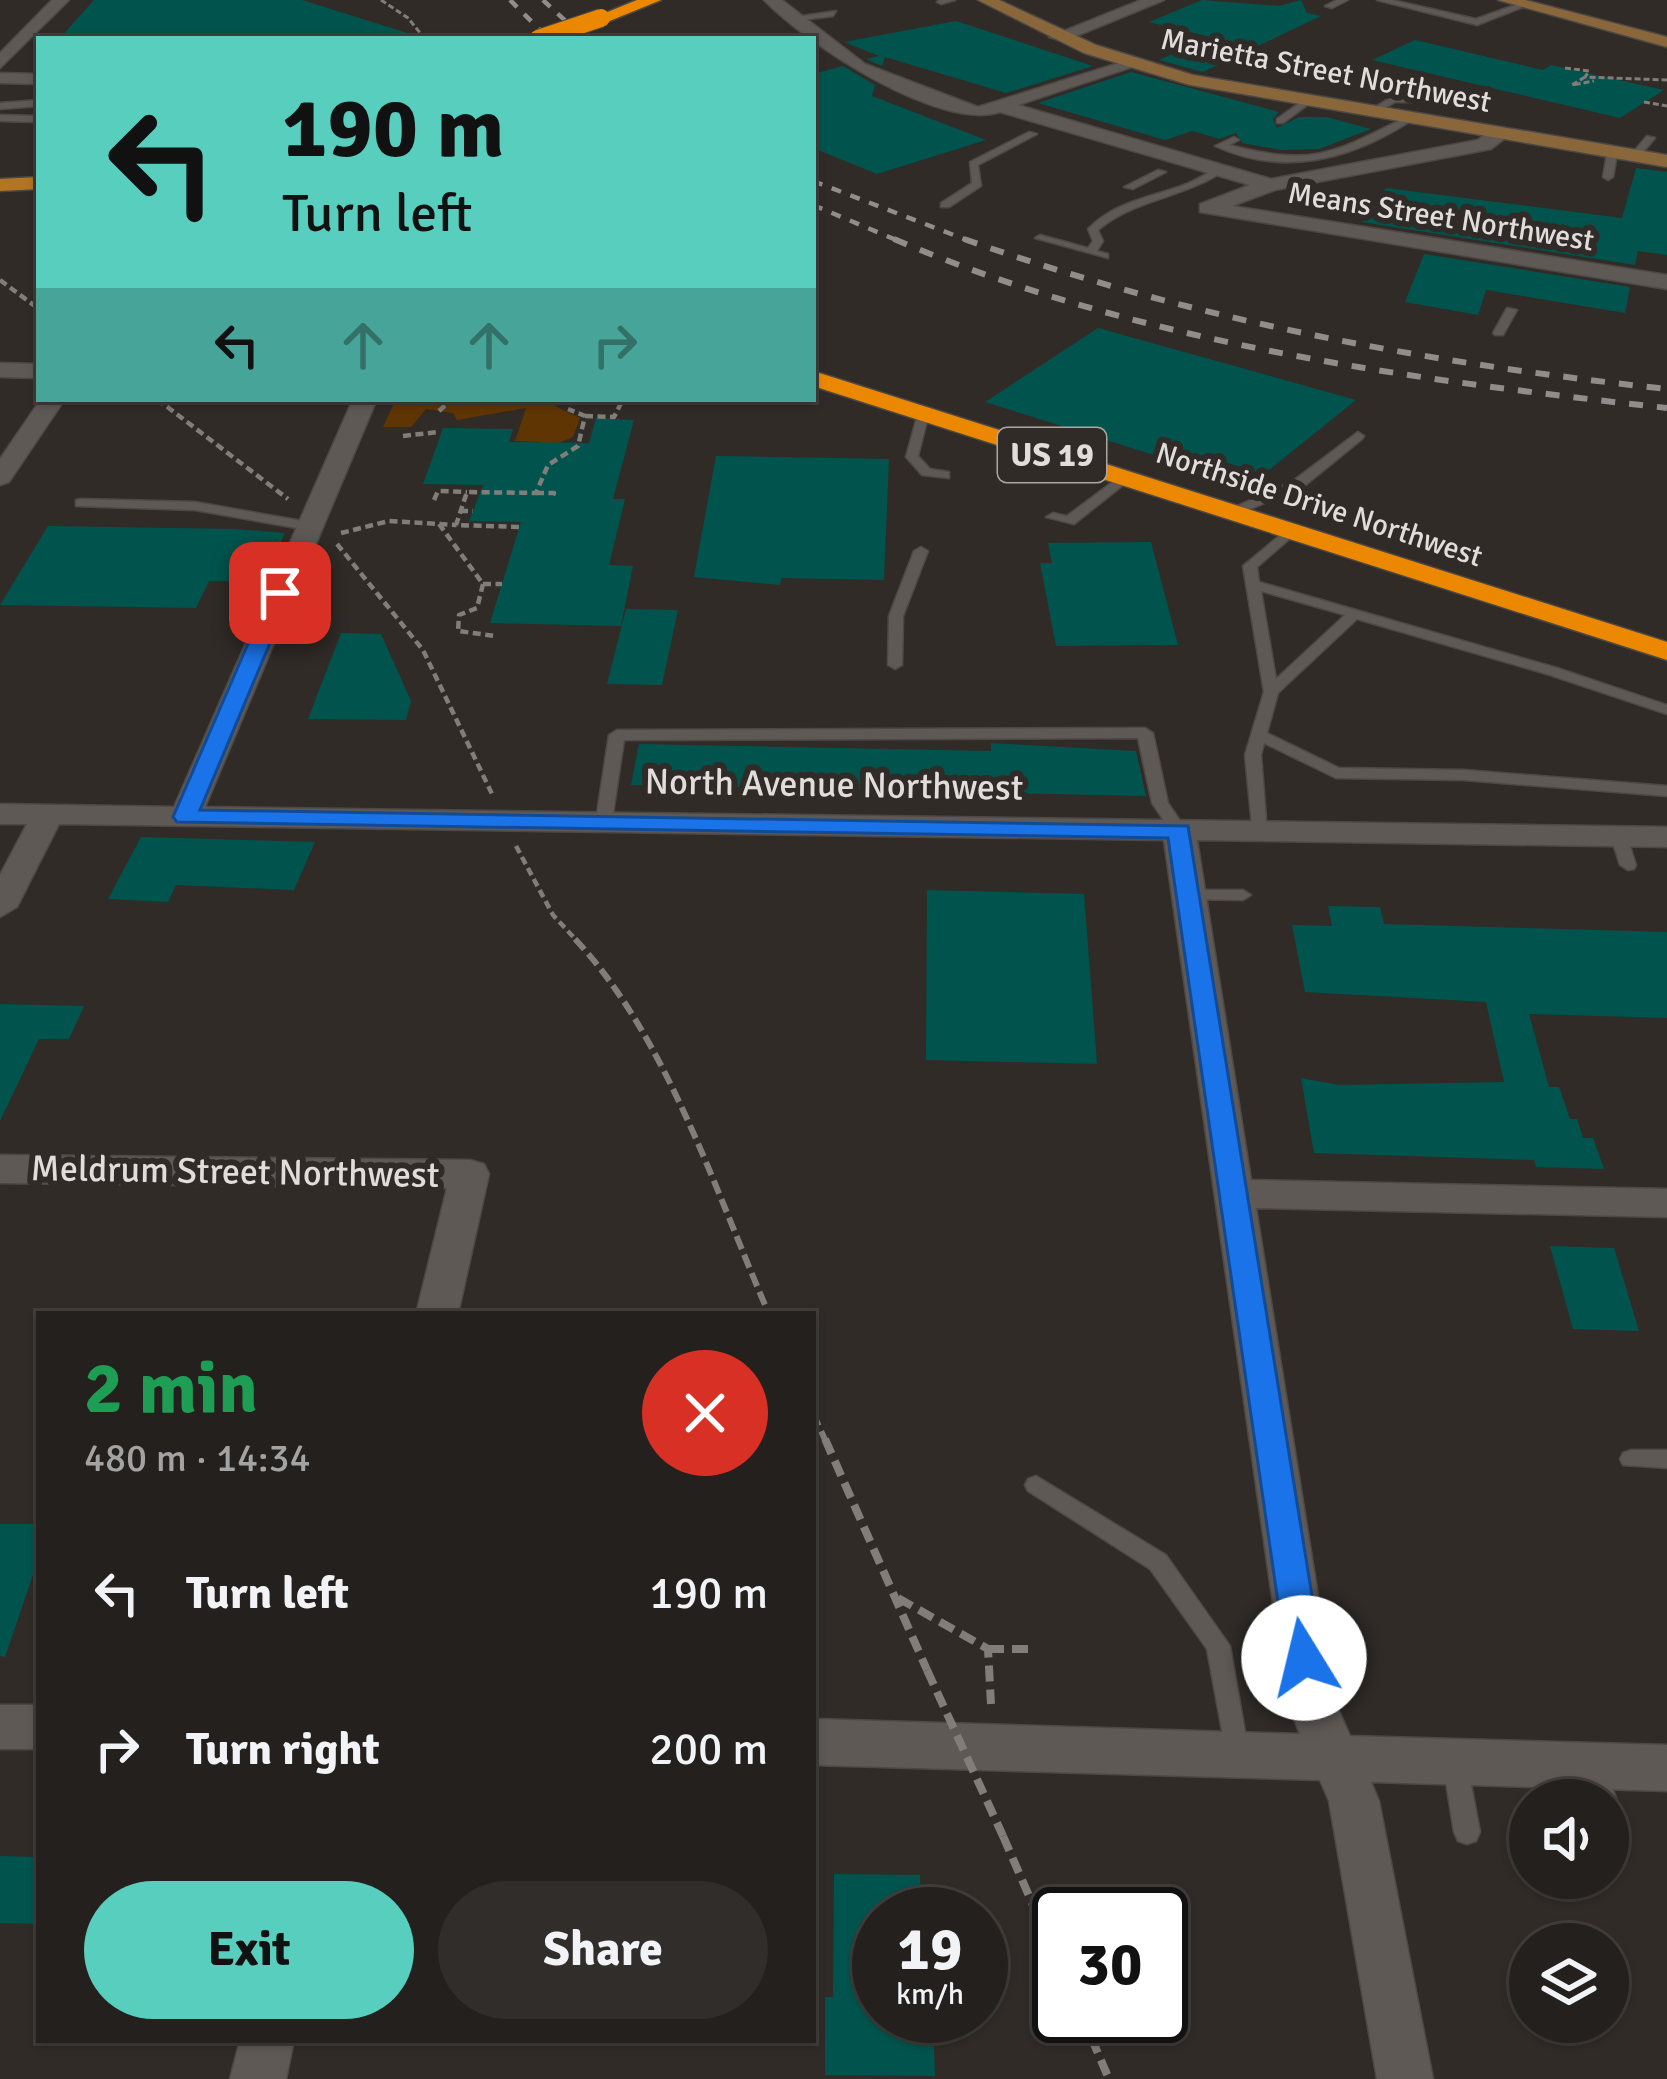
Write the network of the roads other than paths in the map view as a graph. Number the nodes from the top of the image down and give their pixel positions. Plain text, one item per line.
1 (61, 0) edge
2 (653, 0) edge
3 (772, 0) edge
4 (986, 0) edge
5 (1156, 0) edge
6 (1344, 0) edge
7 (1381, 0) edge
8 (1515, 2) edge
9 (1329, 6) dead end
10 (833, 13) dead end
11 (793, 18) junction
12 (547, 36) edge
13 (1058, 37) junction
14 (1667, 42) edge
15 (1129, 62) junction
16 (0, 63) edge
17 (0, 78) edge
18 (36, 79) edge
19 (1443, 89) dead end
20 (1464, 99) junction
21 (1305, 103) junction
22 (36, 104) edge
23 (0, 106) edge
24 (1000, 106) junction
25 (1369, 113) junction
26 (0, 118) edge
27 (36, 119) edge
28 (1280, 121) dead end
29 (1417, 121) junction
30 (1032, 134) dead end
31 (1498, 134) junction
32 (1650, 138) dead end
33 (1234, 140) dead end
34 (1612, 154) junction
35 (1634, 156) junction
36 (1667, 161) edge
37 (1219, 170) junction
38 (1161, 172) dead end
39 (1608, 177) dead end
40 (36, 183) edge
41 (0, 185) edge
42 (1270, 185) junction
43 (1129, 187) dead end
44 (945, 205) dead end
45 (1040, 238) dead end
46 (1667, 282) edge
47 (1511, 310) dead end
48 (1498, 333) dead end
49 (0, 370) edge
50 (36, 371) edge
51 (816, 381) edge
52 (51, 402) edge
53 (364, 402) edge
54 (922, 413) junction
55 (1358, 436) dead end
56 (944, 475) dead end
57 (0, 478) edge
58 (1126, 478) junction
59 (82, 503) dead end
60 (1231, 512) junction
61 (1053, 518) dead end
62 (313, 524) junction
63 (1290, 531) junction
64 (921, 551) dead end
65 (1252, 584) junction
66 (1355, 614) junction
67 (1667, 651) edge
68 (895, 665) dead end
69 (1271, 692) junction
70 (1667, 710) edge
71 (1258, 735) junction
72 (1667, 791) edge
73 (0, 814) edge
74 (48, 815) junction
75 (185, 817) junction
76 (604, 820) junction
77 (1179, 831) junction
78 (1259, 832) junction
79 (1667, 837) edge
80 (1190, 895) junction
81 (1243, 895) dead end
82 (0, 908) edge
83 (0, 1169) edge
84 (1237, 1194) junction
85 (1667, 1203) edge
86 (438, 1311) edge
87 (1631, 1459) dead end
88 (1667, 1459) edge
89 (1036, 1485) dead end
90 (0, 1727) edge
91 (36, 1727) edge
92 (816, 1742) edge
93 (1238, 1755) junction
94 (1335, 1758) junction
95 (1455, 1763) junction
96 (1667, 1768) edge
97 (1515, 1779) edge
98 (1629, 1789) edge
99 (1467, 1832) dead end
100 (266, 2043) edge
101 (258, 2079) edge
102 (1405, 2079) edge

1 - 16 street
2 - 12 highway, bridge
3 - 11 street
4 - 13 main road, Marietta Street Northwest
5 - 13 street
6 - 9 lane
7 - 8 lane
8 - 14 main road
10 - 11 lane
11 - 24 street
13 - 15 main road, Marietta Street Northwest
15 - 21 main road, Marietta Street Northwest
15 - 24 street
17 - 18 street
19 - 20 lane
20 - 25 lane
20 - 29 lane
21 - 25 main road, Marietta Street Northwest
21 - 28 lane
22 - 23 lane
24 - 37 street
25 - 29 main road, Marietta Street Northwest
26 - 27 lane
29 - 31 main road, Marietta Street Northwest
29 - 33 lane
30 - 44 lane
31 - 34 main road, Marietta Street Northwest
31 - 42 street
32 - 35 lane
34 - 35 main road, Marietta Street Northwest
34 - 39 lane
35 - 36 main road, Marietta Street Northwest
37 - 42 street
37 - 45 lane
38 - 43 lane
40 - 41 main road
42 - 46 street, Means Street Northwest
47 - 48 lane
49 - 50 street
51 - 54 highway, Northside Drive Northwest / US 19
52 - 57 street
53 - 62 street
54 - 56 lane
54 - 58 highway, Northside Drive Northwest / US 19
55 - 60 lane
58 - 60 highway, Northside Drive Northwest / US 19
58 - 61 lane
59 - 62 lane
60 - 63 highway, Northside Drive Northwest / US 19
62 - 75 street
63 - 65 lane
63 - 67 highway, Northside Drive Northwest / US 19
64 - 68 lane
65 - 66 lane
65 - 69 lane
66 - 69 lane
66 - 70 lane
69 - 71 lane
71 - 72 lane
71 - 78 lane
73 - 74 street, North Avenue Northwest
74 - 75 street, North Avenue Northwest
74 - 82 street
75 - 76 street, North Avenue Northwest
76 - 77 street, North Avenue Northwest
76 - 77 lane
77 - 78 street, North Avenue Northwest
77 - 80 street
78 - 79 street, North Avenue Northwest
80 - 81 lane
80 - 84 street
83 - 86 street, Meldrum Street Northwest
84 - 85 street
84 - 94 street
87 - 88 lane
89 - 93 lane
90 - 91 street
92 - 93 street
93 - 94 street
94 - 95 street
94 - 102 street
95 - 97 street
95 - 99 lane
96 - 98 street
100 - 101 street

